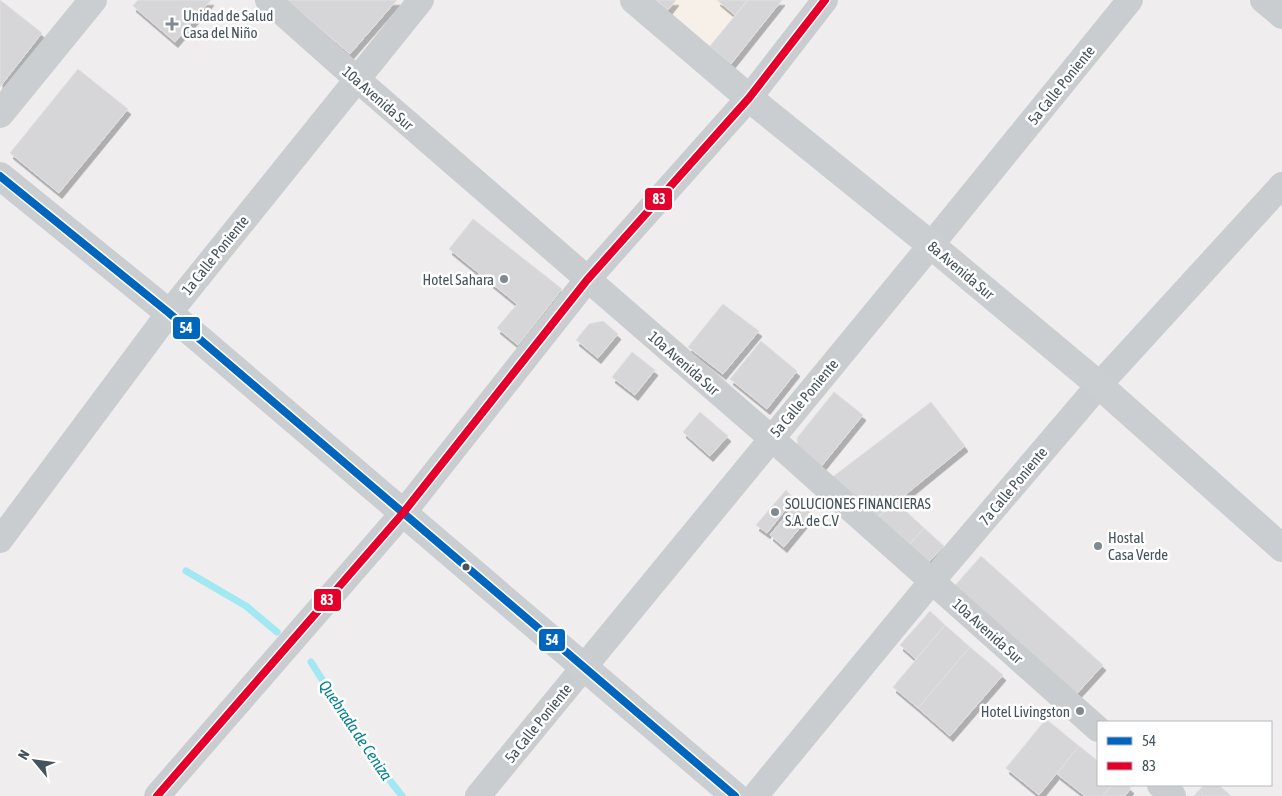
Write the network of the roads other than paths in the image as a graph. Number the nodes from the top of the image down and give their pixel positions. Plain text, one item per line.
1 (93, 0) edge
2 (268, 0) edge
3 (421, 0) edge
4 (634, 0) edge
5 (825, 0) edge
6 (1130, 0) edge
7 (1263, 0) edge
8 (1282, 16) edge
9 (358, 80) junction
10 (749, 98) junction
11 (0, 114) edge
12 (0, 176) edge
13 (1282, 184) edge
14 (931, 245) junction
15 (588, 280) junction
16 (169, 313) junction
17 (1100, 385) junction
18 (771, 438) junction
19 (403, 513) junction
20 (0, 540) edge
21 (1282, 548) edge
22 (932, 581) junction
23 (584, 666) junction
24 (1097, 728) edge
25 (1161, 786) edge
26 (157, 796) edge
27 (478, 796) edge
28 (735, 796) edge
29 (755, 796) edge
30 (1173, 796) edge

1 - 11 street
2 - 9 street, 10a Avenida Sur
3 - 9 street, 1a Calle Poniente
4 - 10 street, 8a Avenida Sur
5 - 10 street
6 - 14 street, 5a Calle Poniente
7 - 8 street
9 - 15 street, 10a Avenida Sur
9 - 16 street, 1a Calle Poniente
10 - 14 street, 8a Avenida Sur
10 - 15 street
12 - 16 street
13 - 17 street, 7a Calle Poniente
14 - 17 street, 8a Avenida Sur
14 - 18 street, 5a Calle Poniente
15 - 18 street, 10a Avenida Sur
15 - 19 street
16 - 19 street
16 - 20 street, 1a Calle Poniente
17 - 21 street, 8a Avenida Sur
17 - 22 street, 7a Calle Poniente
18 - 22 street, 10a Avenida Sur
18 - 23 street, 5a Calle Poniente
19 - 23 street
19 - 26 street
22 - 24 street, 10a Avenida Sur
22 - 29 street, 7a Calle Poniente
23 - 27 street, 5a Calle Poniente
23 - 28 street
25 - 30 street

